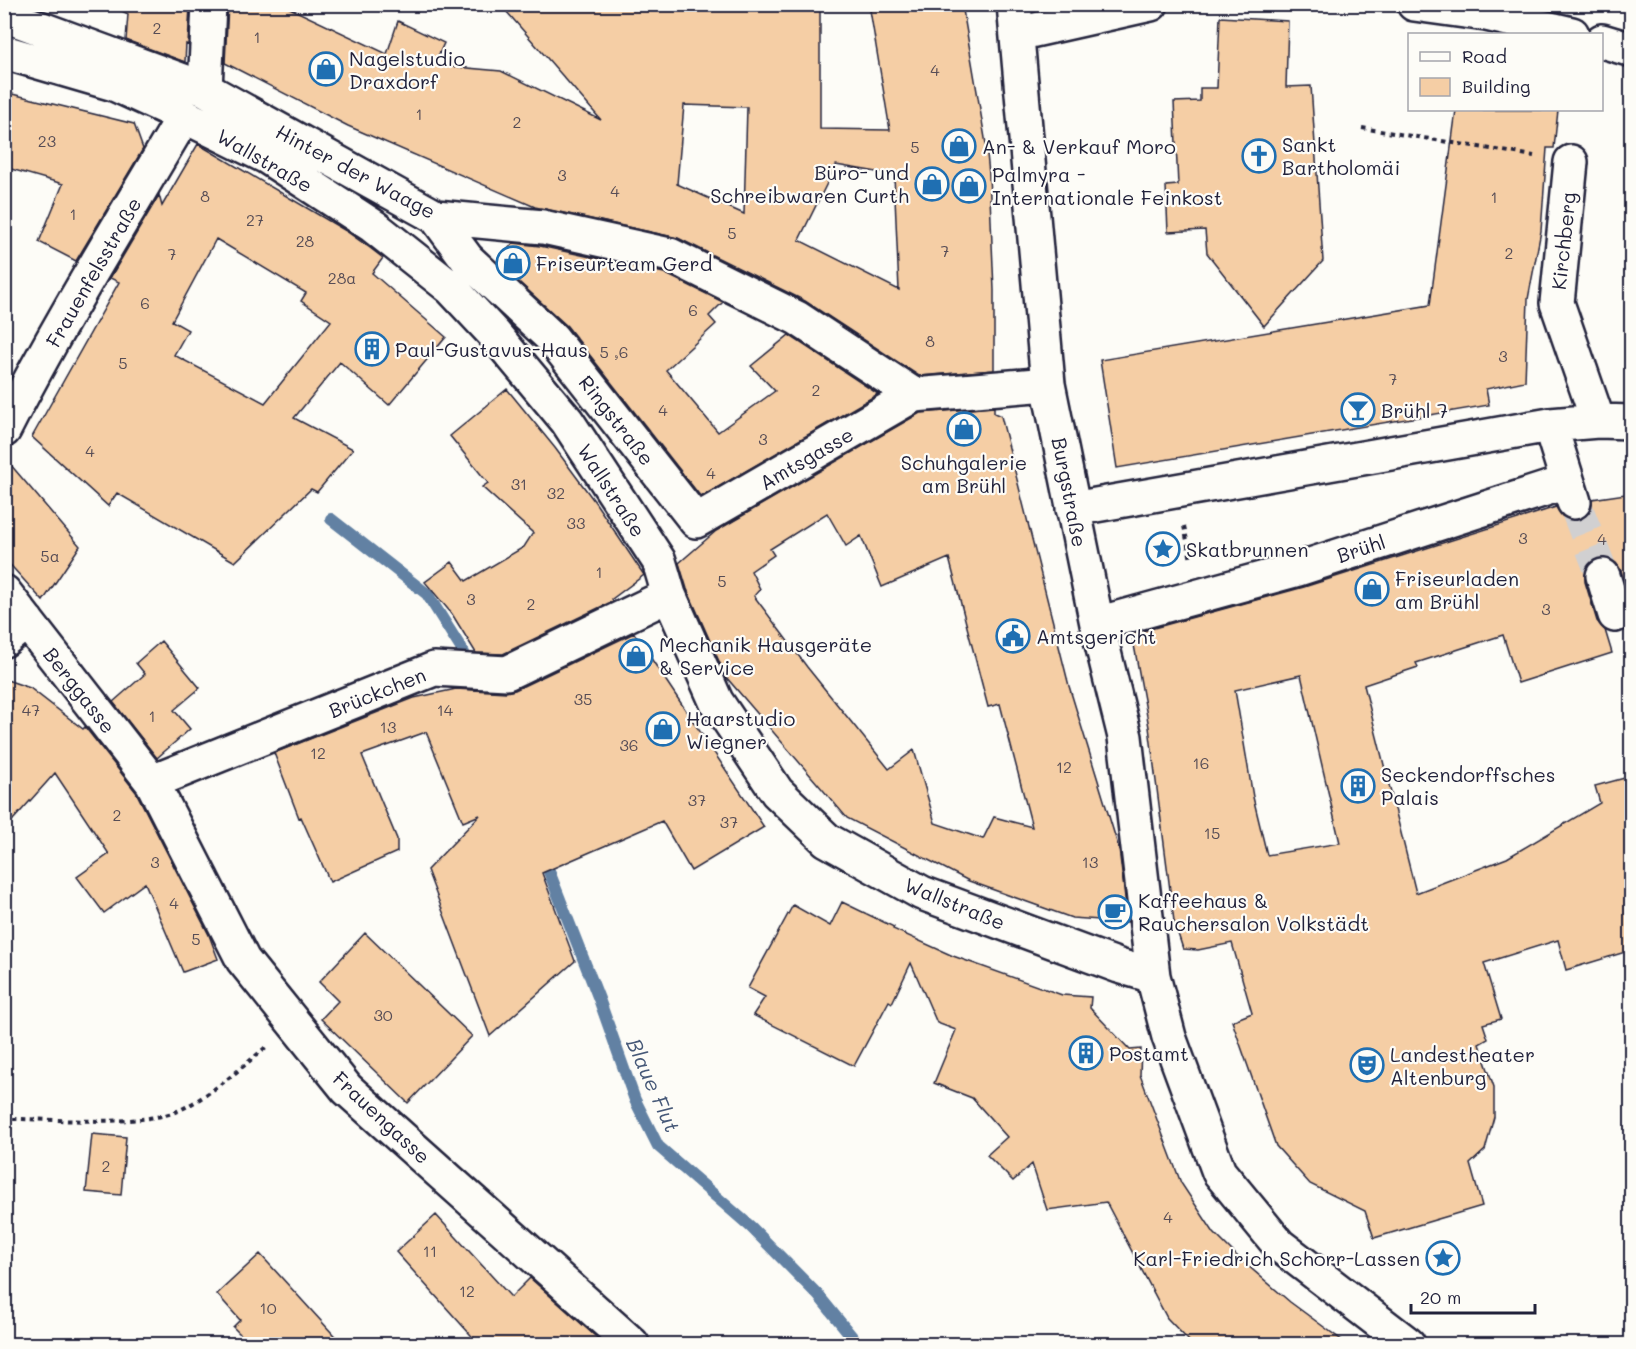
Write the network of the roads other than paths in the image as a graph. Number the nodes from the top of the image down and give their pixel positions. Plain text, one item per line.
1 (1151, 4) edge
2 (1414, 4) edge
3 (5, 15) edge
4 (208, 19) edge
5 (1016, 19) edge
6 (1568, 33) edge
7 (1603, 41) edge
8 (1632, 50) edge
9 (4, 52) edge
10 (205, 89) junction
11 (184, 116) junction
12 (1571, 162) road end
13 (436, 217) junction
14 (1048, 384) junction
15 (914, 394) junction
16 (1598, 421) junction
17 (1632, 422) edge
18 (1550, 425) junction
19 (4, 430) edge
20 (1073, 508) junction
21 (696, 521) joint
22 (1603, 576) tunnel mouth
23 (4, 592) edge
24 (669, 595) junction
25 (1615, 615) dead end
26 (1096, 624) junction
27 (16, 630) edge
28 (152, 782) junction
29 (1153, 976) junction
30 (632, 1344) edge
31 (1408, 1344) edge

1 - 5 street
2 - 6 street
3 - 10 street, Hinter der Waage
4 - 10 street
5 - 14 street, Burgstraße
7 - 8 street
9 - 11 street, Wallstraße
10 - 13 street, Hinter der Waage
11 - 19 street, Frauenfelsstraße
11 - 24 street, Wallstraße
12 - 16 street, Kirchberg
13 - 15 street, Hinter der Waage
13 - 21 street, Ringstraße
14 - 15 street
14 - 20 street, Burgstraße
15 - 21 street, Amtsgasse
16 - 17 street
16 - 18 street
18 - 20 street
18 - 26 street, Brühl
20 - 26 street, Burgstraße
22 - 25 street
23 - 27 street
24 - 28 street, Brückchen
24 - 29 street, Wallstraße
26 - 29 street, Burgstraße
27 - 28 street, Berggasse
28 - 30 street, Frauengasse
29 - 31 street, Burgstraße

